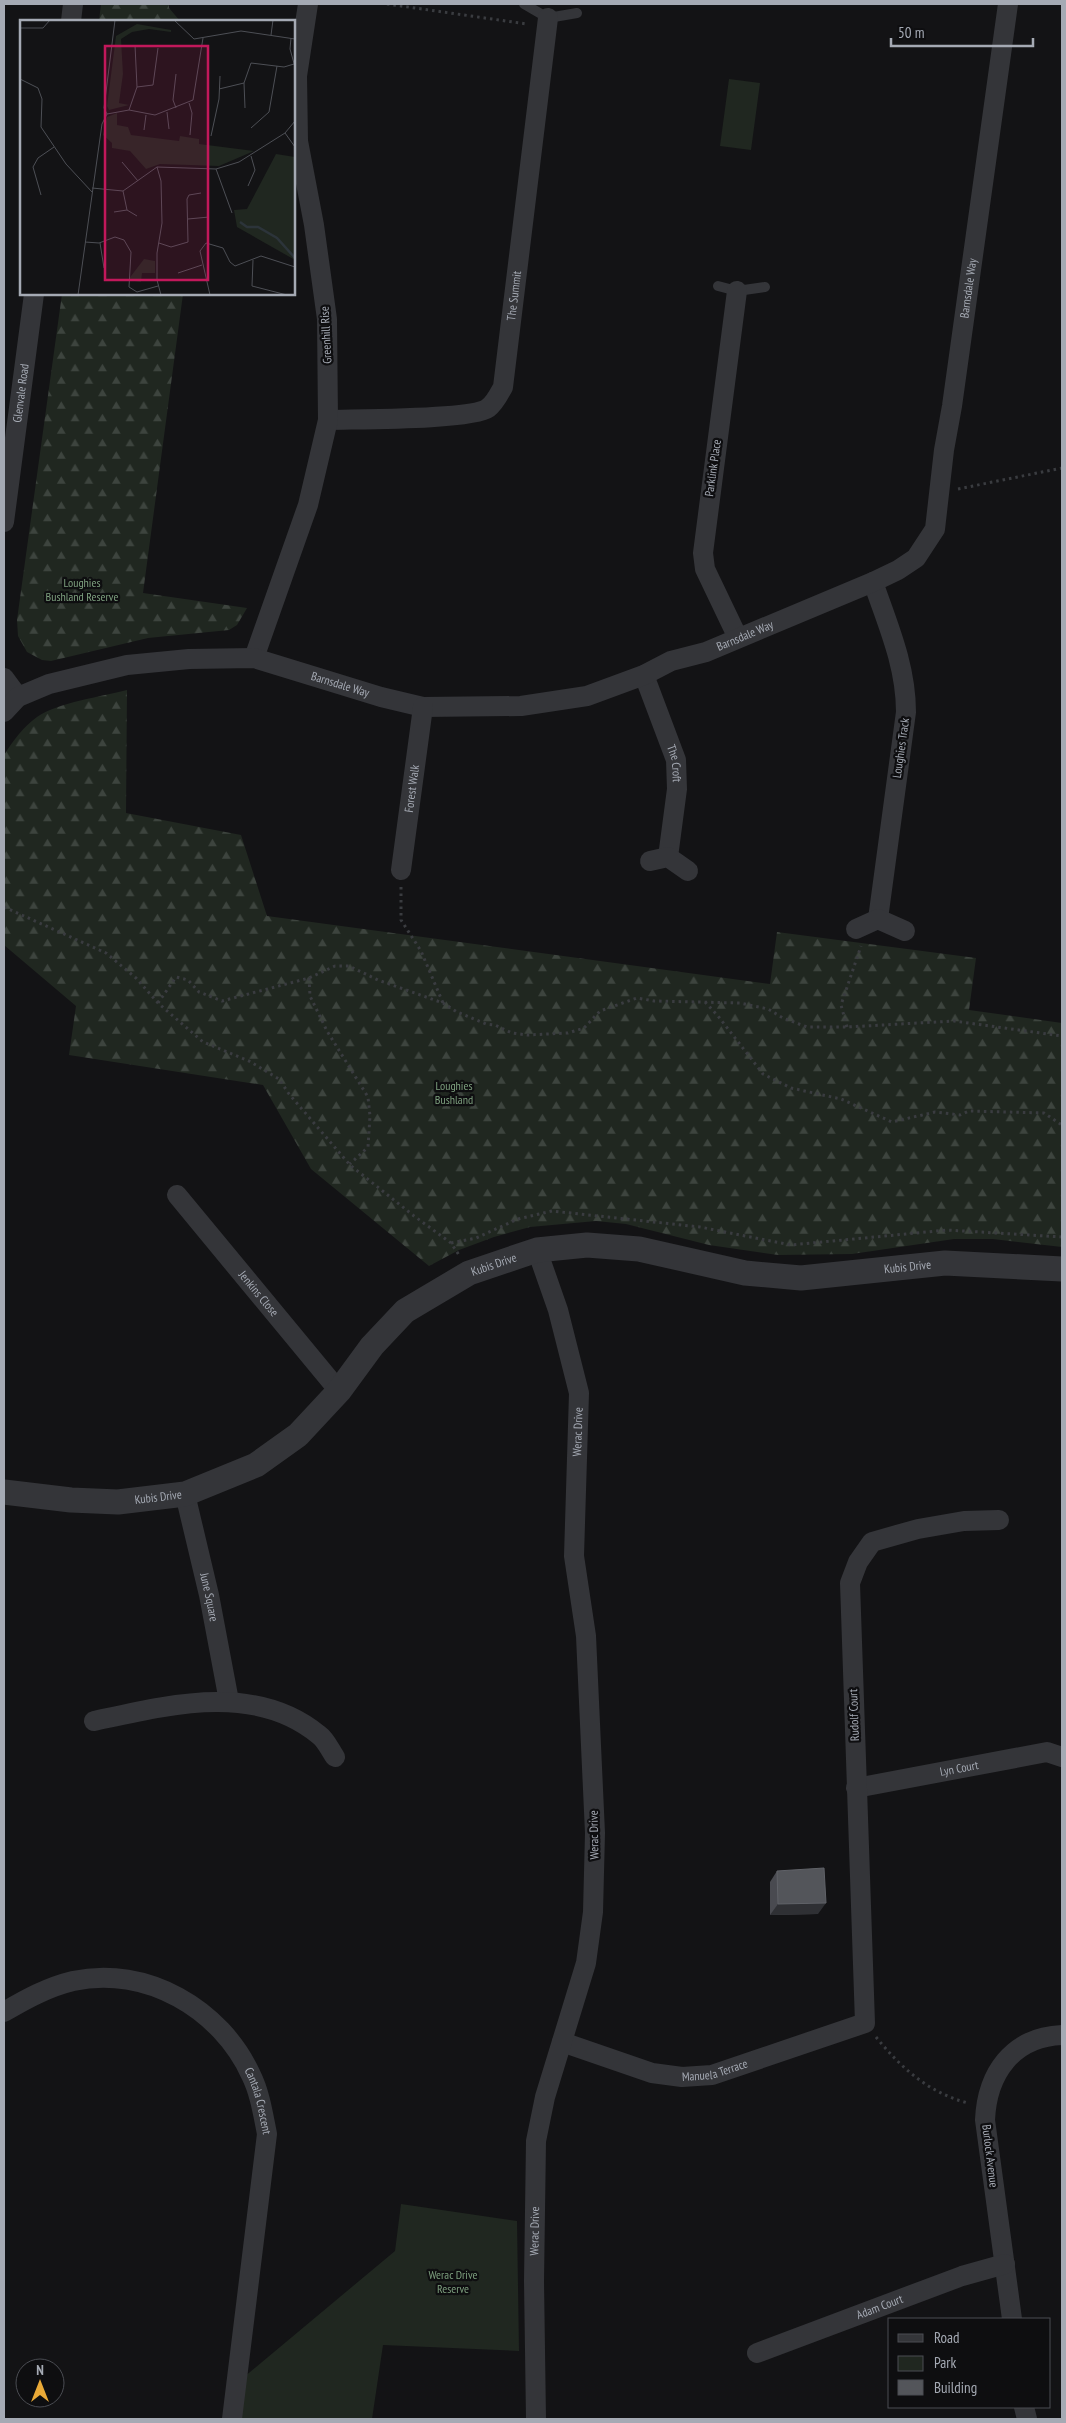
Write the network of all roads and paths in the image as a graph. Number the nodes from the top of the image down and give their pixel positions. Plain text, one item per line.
1 (73, 4) edge
2 (308, 4) edge
3 (387, 4) edge
4 (524, 4) edge
5 (1008, 4) edge
6 (577, 13) dead end
7 (71, 20) edge
8 (548, 22) junction
9 (765, 287) dead end
10 (727, 288) joint
11 (34, 295) edge
12 (328, 420) junction
13 (1062, 468) edge
14 (940, 493) junction
15 (4, 522) edge
16 (873, 582) junction
17 (738, 638) junction
18 (254, 658) junction
19 (644, 675) junction
20 (4, 678) edge
21 (18, 697) junction
22 (423, 707) junction
23 (4, 712) edge
24 (688, 871) dead end
25 (401, 875) joint
26 (4, 907) edge
27 (878, 919) junction
28 (856, 929) dead end
29 (905, 931) dead end
30 (309, 978) junction
31 (704, 1002) junction
32 (158, 1003) junction
33 (443, 1003) junction
34 (847, 1027) junction
35 (1062, 1036) edge
36 (1062, 1124) edge
37 (350, 1164) junction
38 (177, 1195) dead end
39 (1062, 1237) edge
40 (537, 1250) junction
41 (1062, 1269) edge
42 (339, 1391) junction
43 (4, 1492) edge
44 (185, 1494) junction
45 (999, 1520) dead end
46 (229, 1701) junction
47 (94, 1721) dead end
48 (335, 1757) dead end
49 (1062, 1757) edge
50 (856, 1788) junction
51 (4, 2012) edge
52 (865, 2022) junction
53 (1062, 2035) edge
54 (562, 2042) junction
55 (985, 2107) junction
56 (1005, 2264) junction
57 (1012, 2318) edge
58 (756, 2353) dead end
59 (232, 2419) edge
60 (536, 2419) edge

1 - 7 street
2 - 12 street, Greenhill Rise
3 - 8 path
4 - 8 lane
5 - 14 street, Barnsdale Way
6 - 8 lane
8 - 12 street, The Summit
9 - 10 lane, Parklink Place
10 - 17 street, Parklink Place
11 - 15 street, Glenvale Road
12 - 18 street, Greenhill Rise
13 - 14 path
14 - 16 street, Barnsdale Way
16 - 17 street, Barnsdale Way
16 - 27 street, Loughies Track
17 - 19 street, Barnsdale Way
18 - 21 street, Barnsdale Way
18 - 22 street, Barnsdale Way
19 - 22 street, Barnsdale Way
19 - 24 street, The Croft
20 - 21 street
21 - 23 street
22 - 25 street, Forest Walk
25 - 33 path
26 - 32 path
27 - 28 street
27 - 29 street
27 - 34 path
30 - 32 path
30 - 33 path
30 - 37 path
31 - 33 path
31 - 34 path
31 - 36 path
32 - 37 path
34 - 35 path
37 - 39 path
38 - 42 street, Jenkins Close
40 - 41 street, Kubis Drive
40 - 42 street, Kubis Drive
40 - 54 street, Werac Drive
42 - 44 street, Kubis Drive
43 - 44 street, Kubis Drive
44 - 46 street, June Square
45 - 50 street, Rudolf Court
46 - 47 street
46 - 48 street
49 - 50 street, Lyn Court
50 - 52 street, Rudolf Court
51 - 59 street, Cantala Crescent
52 - 54 street, Manuela Terrace
52 - 55 path
53 - 55 street, Burlock Avenue
54 - 60 street, Werac Drive
55 - 56 street, Burlock Avenue
56 - 57 street, Burlock Avenue
56 - 58 street, Adam Court

